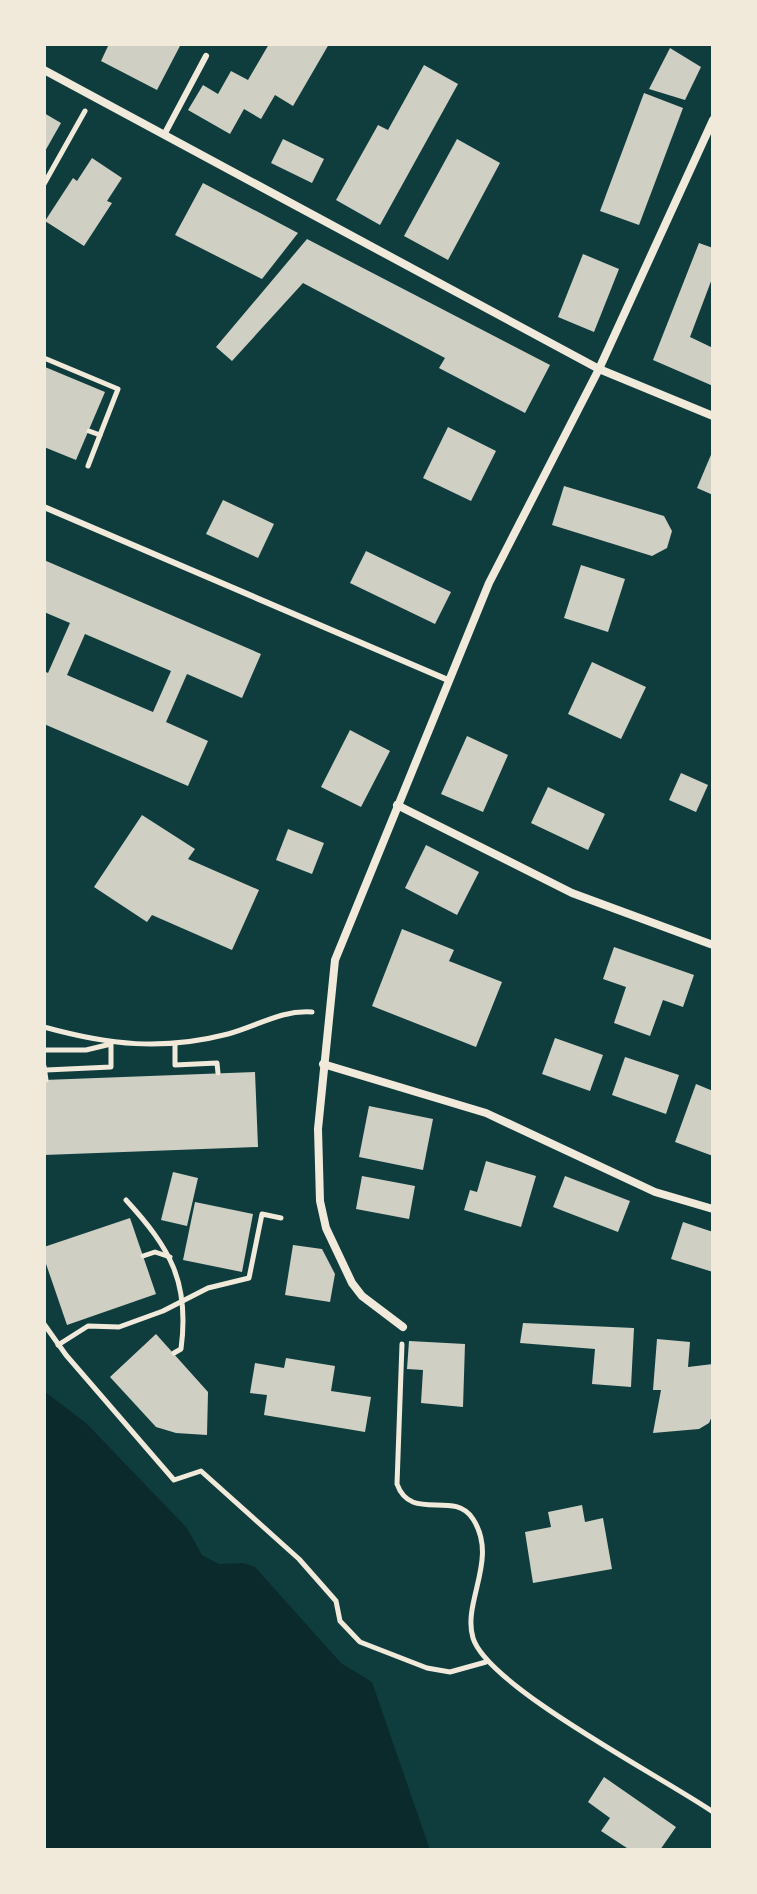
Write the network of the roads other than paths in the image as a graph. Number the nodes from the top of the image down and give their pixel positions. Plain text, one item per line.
1 (206, 56) dead end
2 (44, 70) edge
3 (713, 120) edge
4 (164, 135) junction
5 (599, 369) junction
6 (713, 416) edge
7 (44, 507) edge
8 (448, 680) junction
9 (397, 805) junction
10 (713, 945) edge
11 (323, 1064) junction
12 (713, 1209) edge
13 (403, 1327) road end

1 - 4 lane
2 - 4 street
3 - 5 street
4 - 5 street
5 - 6 street
5 - 8 street
7 - 8 lane
8 - 9 street
9 - 10 street
9 - 11 street
11 - 12 street
11 - 13 street

